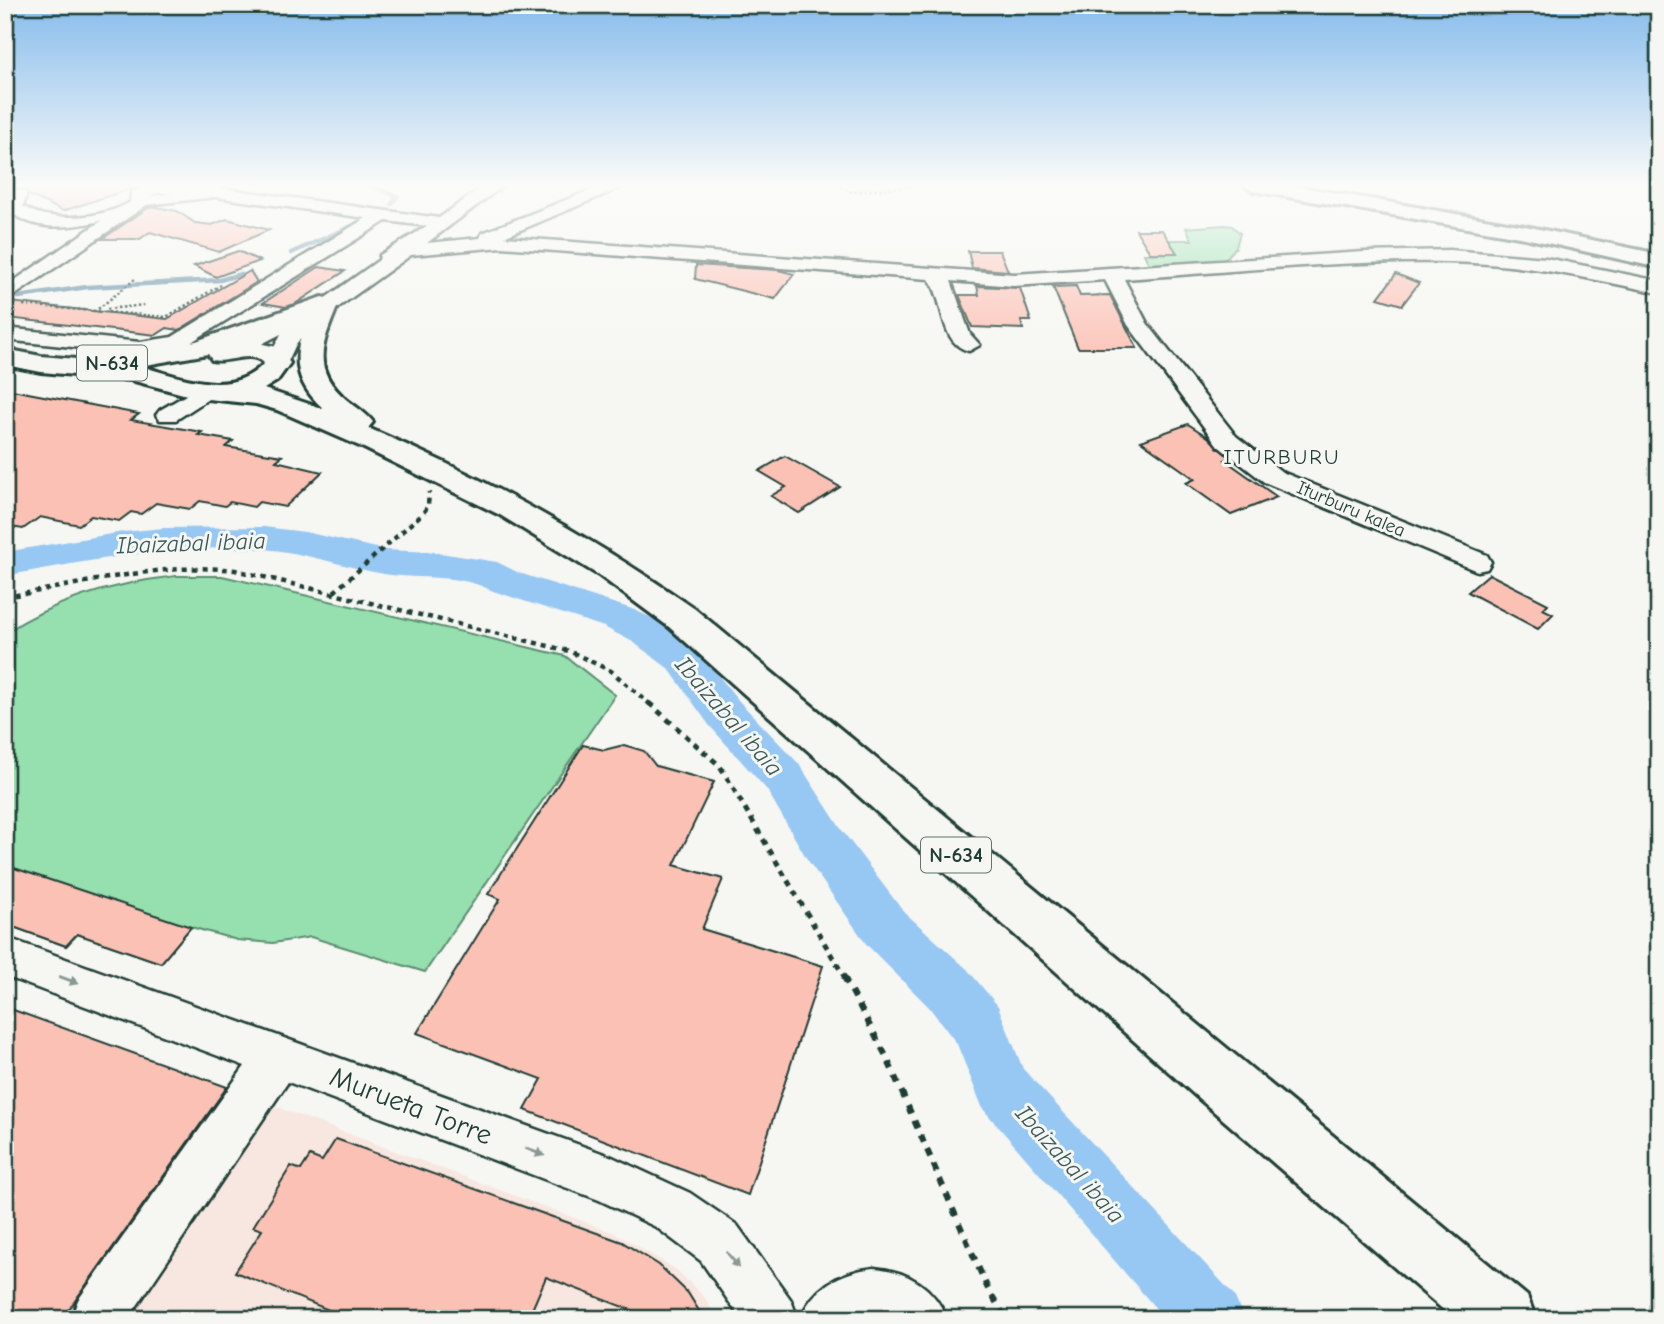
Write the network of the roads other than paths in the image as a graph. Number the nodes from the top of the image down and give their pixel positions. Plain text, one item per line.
1 (77, 247) edge
2 (332, 247) edge
3 (404, 247) edge
4 (413, 247) edge
5 (542, 247) edge
6 (1589, 247) edge
7 (1639, 247) edge
8 (1659, 251) edge
9 (1659, 261) edge
10 (383, 263) junction
11 (1112, 274) junction
12 (936, 276) junction
13 (1659, 287) edge
14 (10, 296) edge
15 (331, 300) junction
16 (5, 334) edge
17 (969, 345) dead end
18 (223, 353) junction
19 (5, 355) edge
20 (276, 365) junction
21 (204, 390) junction
22 (167, 415) dead end
23 (375, 442) junction
24 (1477, 562) dead end
25 (5, 956) edge
26 (279, 1056) junction
27 (97, 1319) edge
28 (772, 1319) edge
29 (826, 1319) edge
30 (921, 1319) edge
31 (1504, 1319) edge

1 - 14 street
2 - 16 street
3 - 10 street
4 - 10 street
5 - 12 street
6 - 9 highway
7 - 8 highway
10 - 15 street
11 - 12 street
11 - 13 street
11 - 24 street, Iturburu kalea
12 - 17 street
15 - 18 street
15 - 19 highway
15 - 20 street
15 - 23 highway
18 - 19 highway, N-634
18 - 20 highway, N-634
18 - 21 highway
19 - 21 highway, N-634
20 - 21 highway, N-634
20 - 23 highway, N-634
21 - 22 street
21 - 23 highway, N-634
23 - 31 highway, N-634
25 -> 26 street, Murueta Torre
26 - 27 street
26 -> 28 street, Murueta Torre
29 - 30 street

